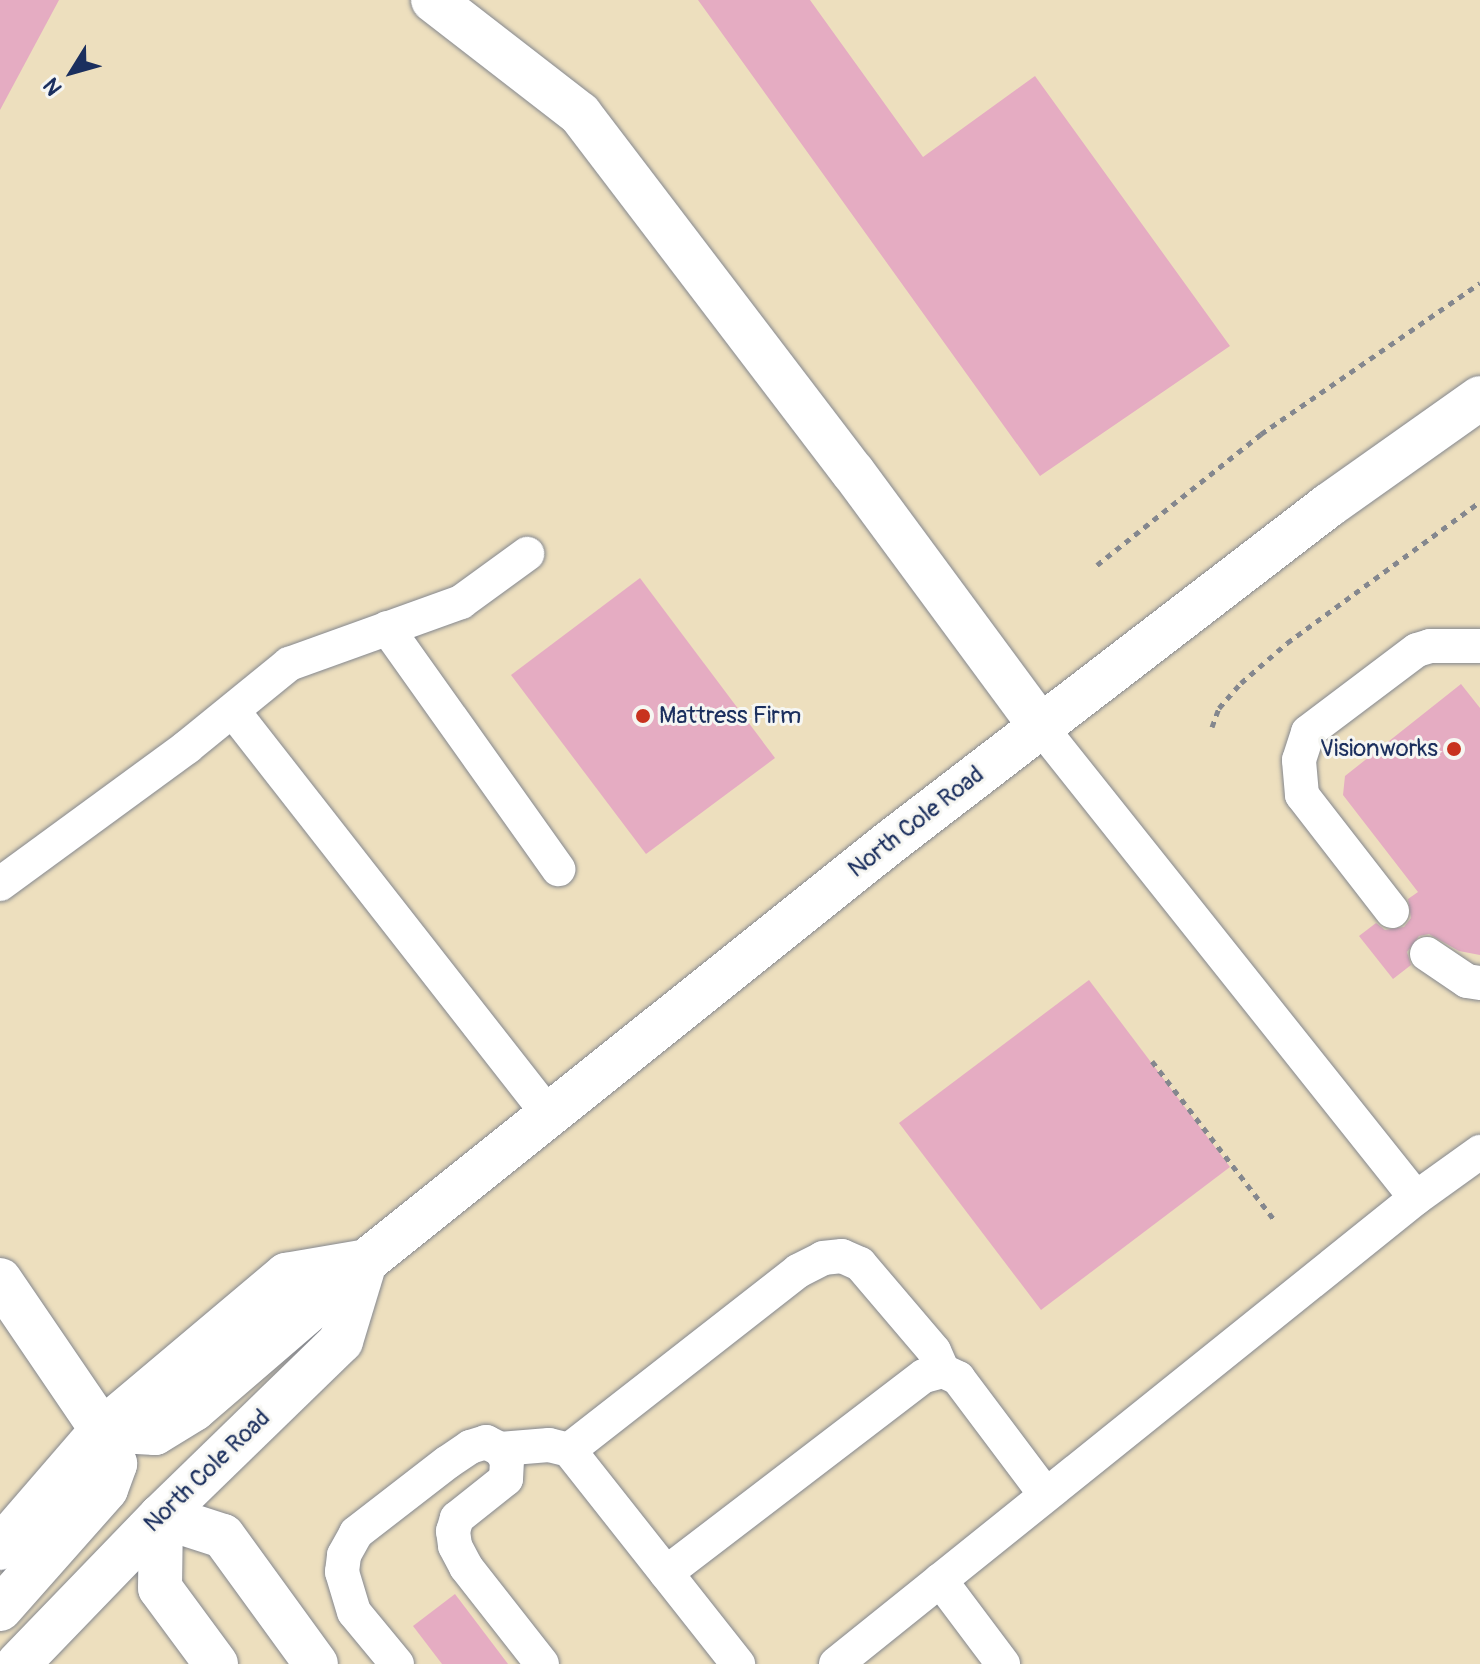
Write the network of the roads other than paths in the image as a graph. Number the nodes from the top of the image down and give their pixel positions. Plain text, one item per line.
1 (433, 0) edge
2 (1480, 398) edge
3 (527, 554) dead end
4 (387, 628) junction
5 (1480, 646) edge
6 (233, 711) junction
7 (1040, 726) junction
8 (558, 869) dead end
9 (0, 884) edge
10 (1392, 911) dead end
11 (1427, 954) dead end
12 (1480, 983) edge
13 (549, 1115) junction
14 (1480, 1152) edge
15 (1416, 1198) junction
16 (365, 1262) junction
17 (0, 1280) edge
18 (943, 1371) junction
19 (102, 1430) junction
20 (500, 1449) junction
21 (569, 1450) junction
22 (1046, 1495) junction
23 (161, 1516) junction
24 (0, 1548) edge
25 (666, 1573) junction
26 (940, 1580) junction
27 (0, 1609) edge
28 (18, 1664) edge
29 (216, 1664) edge
30 (316, 1664) edge
31 (397, 1664) edge
32 (542, 1664) edge
33 (738, 1664) edge
34 (836, 1664) edge
35 (1003, 1664) edge

1 - 7 main road
2 - 7 main road, North Cole Road
3 - 4 lane
4 - 6 lane
4 - 8 lane
5 - 10 lane
6 - 9 lane
6 - 13 lane
7 - 13 main road, North Cole Road
7 - 15 lane
11 - 12 lane
13 - 16 main road, North Cole Road
14 - 15 lane
15 - 22 lane
16 - 19 main road, North Cole Road
16 - 23 main road, North Cole Road
17 - 19 main road
18 - 21 lane
18 - 22 lane
18 - 25 lane
19 - 24 main road, North Cole Road
19 - 27 main road
20 - 21 lane
20 - 31 lane
20 - 32 lane
21 - 25 lane
22 - 26 lane
23 - 28 main road, North Cole Road
23 - 29 main road
23 - 30 main road
25 - 33 lane
26 - 34 lane
26 - 35 lane

